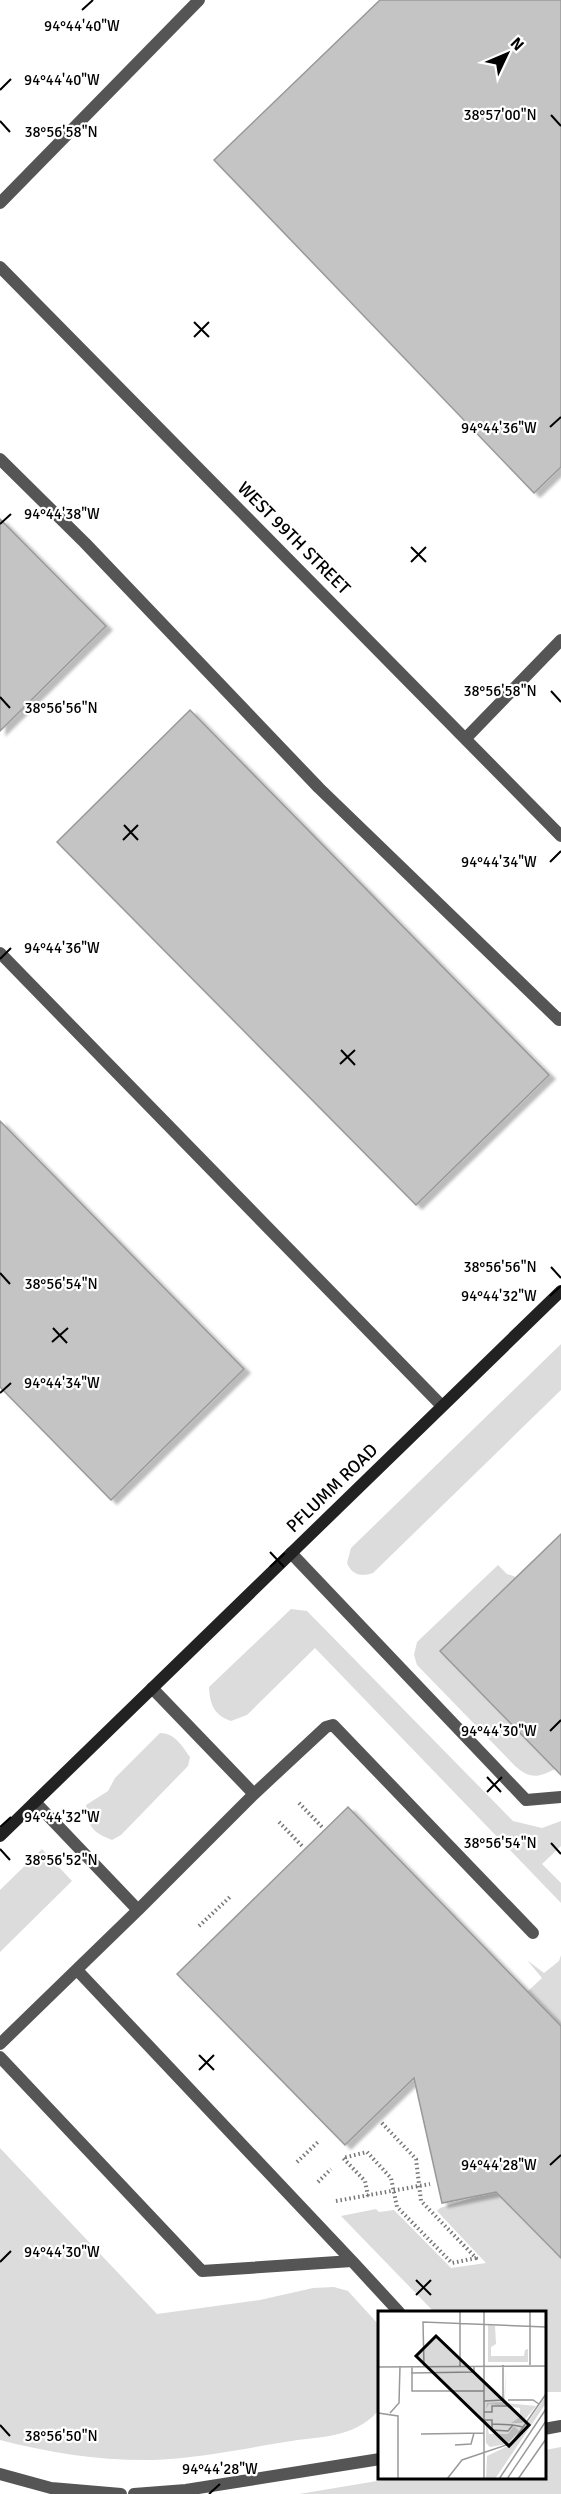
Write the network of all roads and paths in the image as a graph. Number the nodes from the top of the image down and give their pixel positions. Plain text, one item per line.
1 (200, 0) edge
2 (0, 204) edge
3 (0, 267) edge
4 (0, 459) edge
5 (561, 640) edge
6 (466, 738) junction
7 (561, 836) edge
8 (0, 953) edge
9 (561, 1018) edge
10 (561, 1291) edge
11 (442, 1406) junction
12 (291, 1553) junction
13 (152, 1688) junction
14 (254, 1794) junction
15 (561, 1797) edge
16 (35, 1802) junction
17 (299, 1803) dead end
18 (279, 1822) dead end
19 (323, 1828) dead end
20 (0, 1836) edge
21 (303, 1847) dead end
22 (231, 1896) dead end
23 (138, 1910) junction
24 (199, 1926) dead end
25 (533, 1933) dead end
26 (76, 1970) junction
27 (0, 2044) edge
28 (0, 2057) edge
29 (380, 2121) dead end
30 (318, 2142) dead end
31 (292, 2167) dead end
32 (331, 2169) dead end
33 (430, 2184) dead end
34 (420, 2186) junction
35 (314, 2187) dead end
36 (394, 2191) junction
37 (368, 2196) junction
38 (328, 2202) dead end
39 (352, 2261) junction
40 (397, 2311) edge
41 (561, 2426) edge
42 (546, 2429) edge
43 (378, 2459) edge
44 (0, 2474) edge
45 (121, 2494) edge
46 (134, 2494) edge

1 - 2 street
3 - 6 street, WEST 99TH STREET
4 - 9 street
5 - 6 street
6 - 7 street, WEST 99TH STREET
8 - 11 street
10 - 11 main road, PFLUMM ROAD
11 - 12 main road, PFLUMM ROAD
12 - 13 main road, PFLUMM ROAD
12 - 15 street
13 - 14 street
13 - 16 main road, PFLUMM ROAD
14 - 23 street
14 - 25 street
16 - 20 main road, PFLUMM ROAD
16 - 23 street
17 - 19 path
18 - 21 path
22 - 24 path
23 - 26 street
26 - 27 street
26 - 39 street
28 - 39 street
29 - 34 path
30 - 31 path
32 - 35 path
33 - 34 path
34 - 36 path
34 - 36 path
36 - 37 path
36 - 37 path
37 - 38 path
39 - 40 street
41 - 42 street
43 - 46 street
44 - 45 street

